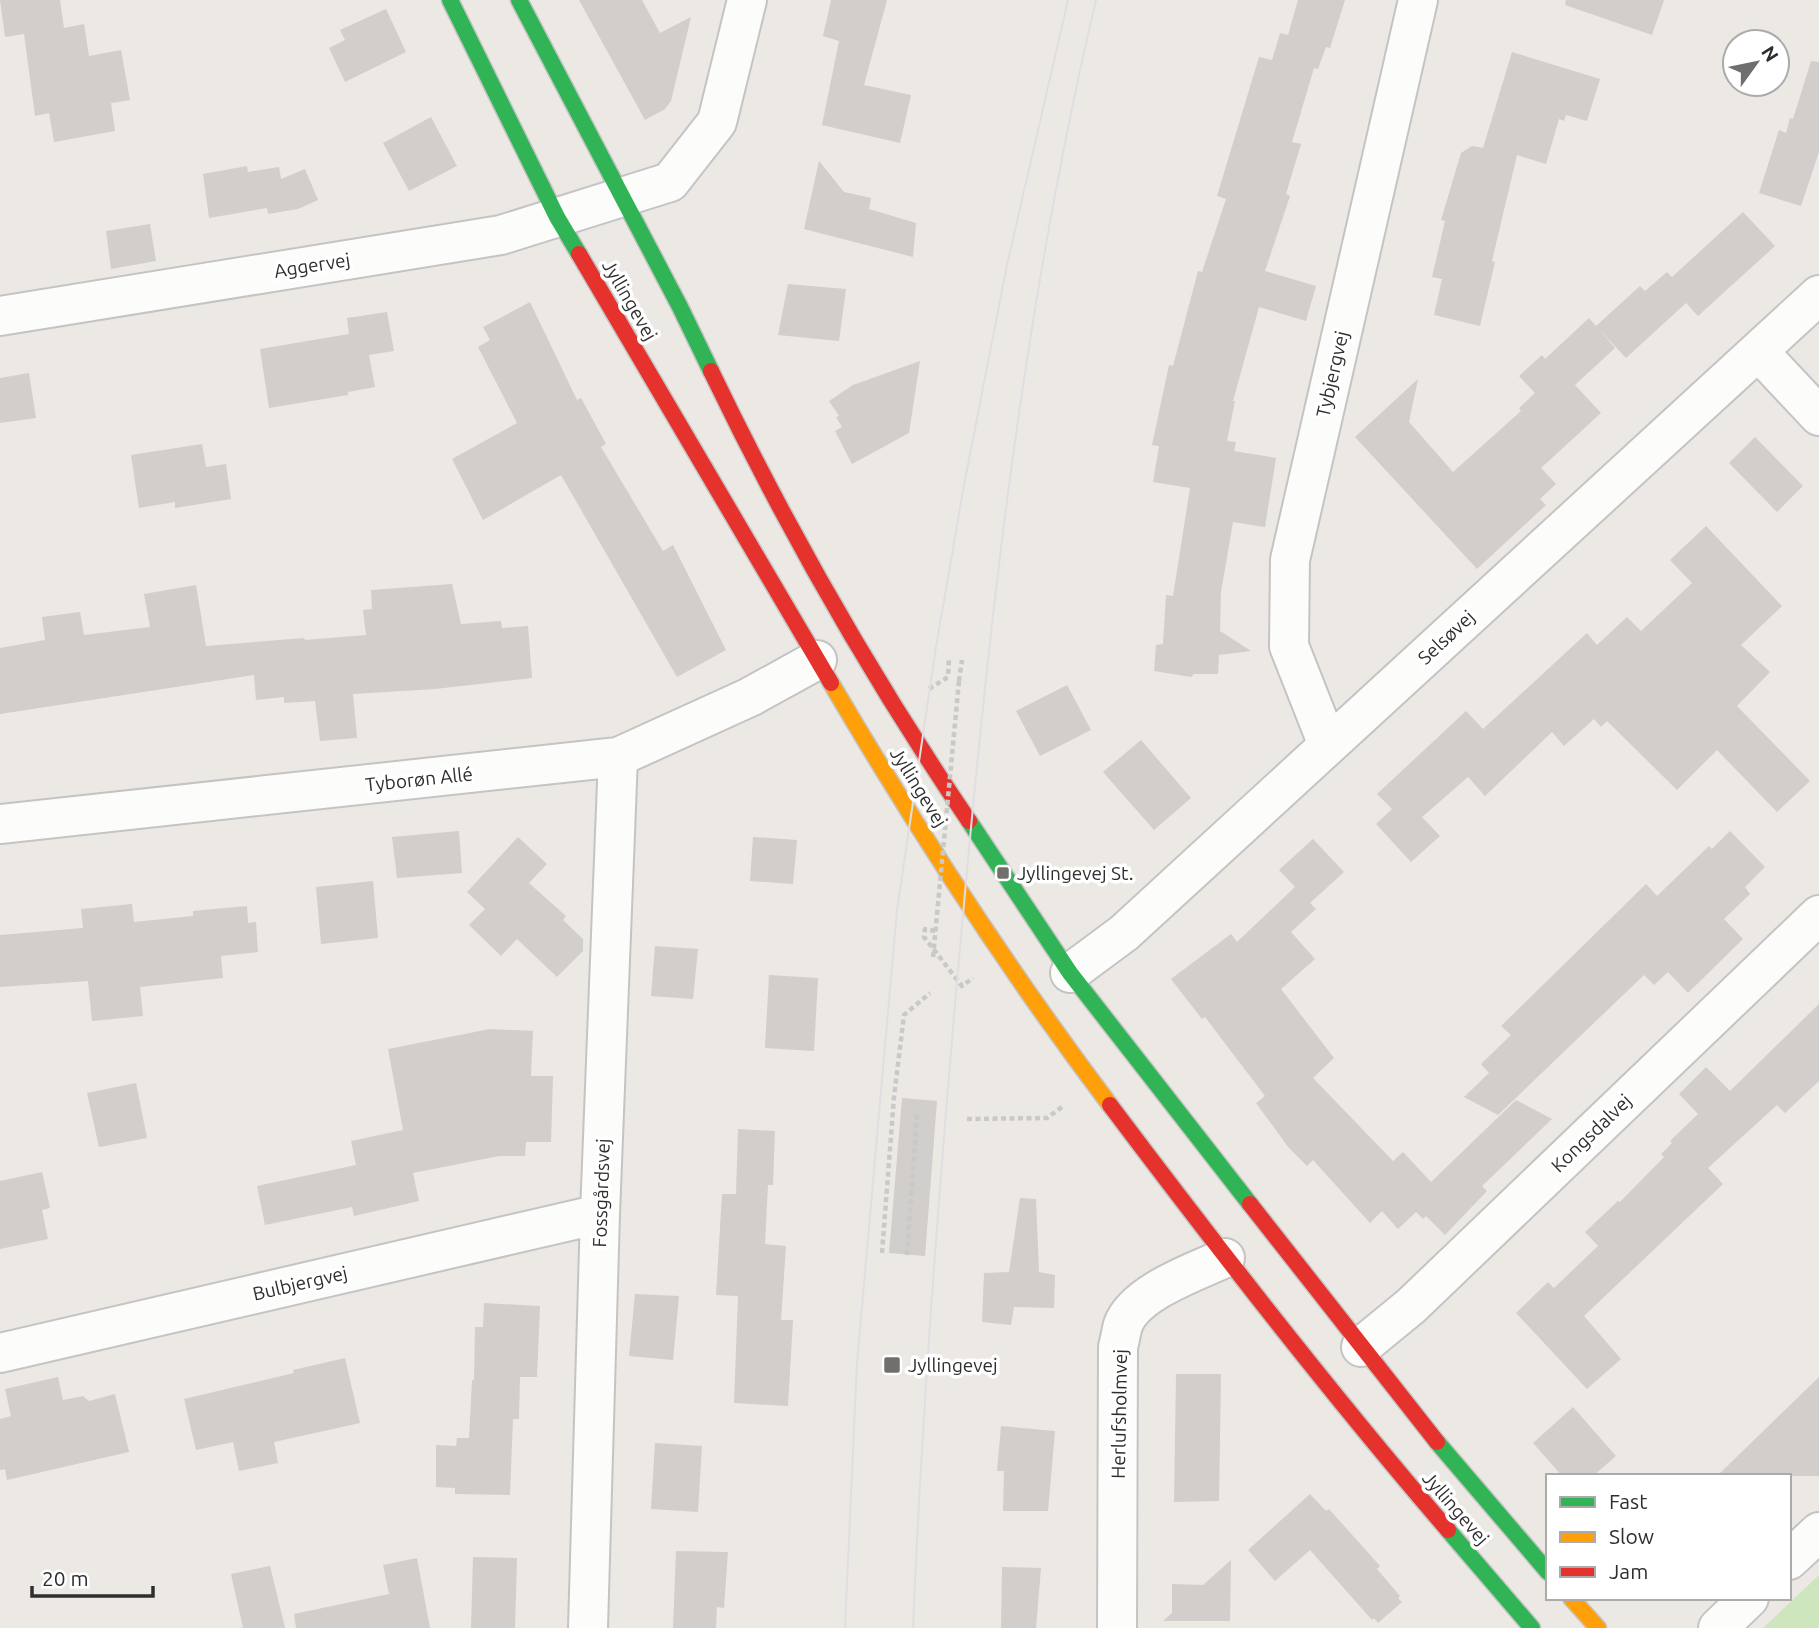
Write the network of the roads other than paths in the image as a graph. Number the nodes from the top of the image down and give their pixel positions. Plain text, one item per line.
1 (450, 0) edge
2 (519, 0) edge
3 (747, 0) edge
4 (1418, 0) edge
5 (621, 198) junction
6 (557, 218) junction
7 (1819, 295) edge
8 (0, 316) edge
9 (1758, 351) junction
10 (1819, 416) edge
11 (817, 660) junction
12 (1328, 745) junction
13 (618, 757) junction
14 (0, 824) edge
15 (1819, 915) edge
16 (1070, 973) junction
17 (600, 1214) junction
18 (1225, 1258) junction
19 (1360, 1347) junction
20 (0, 1353) edge
21 (1819, 1532) edge
22 (1791, 1558) edge
23 (1546, 1570) edge
24 (1573, 1600) edge
25 (1747, 1600) edge
26 (588, 1628) edge
27 (1116, 1628) edge
28 (1532, 1628) edge
29 (1598, 1628) edge
30 (1718, 1628) edge

1 - 6 street, Jyllingevej
2 - 5 street, Jyllingevej
3 - 5 street, Aggervej
4 - 12 street, Tybjergvej
5 - 6 street, Aggervej
5 - 16 street, Jyllingevej
6 - 8 street, Aggervej
6 - 11 street, Jyllingevej
7 - 9 street, Selsøvej
9 - 10 street
9 - 12 street, Selsøvej
11 - 13 street, Tyborøn Allé
11 - 18 street, Jyllingevej
12 - 16 street, Selsøvej
13 - 14 street, Tyborøn Allé
13 - 17 street, Fossgårdsvej
15 - 19 street, Kongsdalvej
16 - 19 street, Jyllingevej
17 - 20 street, Bulbjergvej
17 - 26 street, Fossgårdsvej
18 - 27 street, Herlufsholmvej
18 - 28 street, Jyllingevej
19 - 23 street, Jyllingevej
21 - 22 street
24 - 29 street
25 - 30 street

